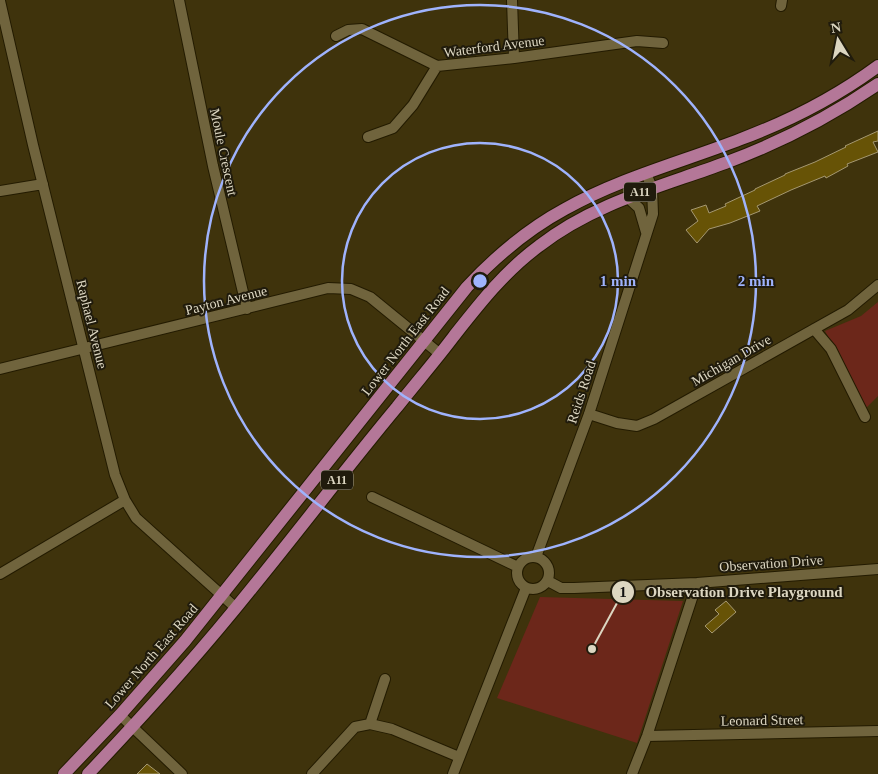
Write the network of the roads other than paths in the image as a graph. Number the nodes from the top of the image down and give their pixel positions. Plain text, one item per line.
1 (179, 0) edge
2 (512, 0) edge
3 (0, 2) edge
4 (336, 36) dead end
5 (663, 43) dead end
6 (514, 58) junction
7 (437, 66) junction
8 (878, 66) edge
9 (878, 84) edge
10 (368, 137) dead end
11 (646, 173) junction
12 (43, 184) junction
13 (652, 188) junction
14 (0, 191) edge
15 (627, 197) junction
16 (647, 233) junction
17 (878, 286) edge
18 (248, 309) junction
19 (814, 329) junction
20 (425, 341) junction
21 (85, 350) junction
22 (440, 354) junction
23 (0, 369) edge
24 (589, 414) junction
25 (865, 417) dead end
26 (372, 497) dead end
27 (125, 500) junction
28 (536, 557) junction
29 (518, 567) junction
30 (878, 569) edge
31 (0, 574) edge
32 (548, 581) junction
33 (697, 583) junction
34 (526, 588) junction
35 (222, 596) junction
36 (236, 608) junction
37 (385, 679) dead end
38 (120, 715) junction
39 (370, 724) junction
40 (133, 726) junction
41 (878, 731) edge
42 (647, 736) junction
43 (459, 757) junction
44 (64, 774) edge
45 (88, 774) edge
46 (182, 774) edge
47 (312, 774) edge
48 (453, 774) edge
49 (632, 774) edge

1 - 18 street, Moule Crescent
2 - 6 street
3 - 12 street, Raphael Avenue
4 - 7 street, Waterford Avenue
5 - 6 street, Waterford Avenue
6 - 7 street, Waterford Avenue
7 - 10 street
8 - 11 main road, Lower North East Road / A11
9 - 13 main road, A11
11 - 13 street, Reids Road
11 - 20 main road, Lower North East Road / A11
12 - 14 street
12 - 21 street, Raphael Avenue
13 - 15 main road, A11
13 - 16 street, Reids Road
15 - 16 street
15 - 22 main road, A11
16 - 24 street, Reids Road
17 - 19 street, Michigan Drive
18 - 20 street, Payton Avenue
18 - 21 street, Payton Avenue
19 - 24 street, Michigan Drive
19 - 25 street
20 - 22 street, Payton Avenue
20 - 35 main road, Lower North East Road / A11
21 - 23 street, Payton Avenue
21 - 27 street, Raphael Avenue
22 - 36 main road, A11
24 - 28 street, Reids Road
26 - 29 street
27 - 31 street
27 - 35 street, Raphael Avenue
28 - 29 street
28 - 32 street
29 - 34 street
30 - 33 street, Observation Drive
32 - 33 street, Observation Drive
32 - 34 street
33 - 42 street
34 - 43 street
35 - 36 street, Raphael Avenue
35 - 38 main road, Lower North East Road / A11
36 - 40 main road, A11
37 - 39 street
38 - 40 street
38 - 44 main road, Lower North East Road / A11
39 - 43 street
39 - 47 street
40 - 45 main road, A11
40 - 46 street
41 - 42 street, Leonard Street
42 - 49 street
43 - 48 street

